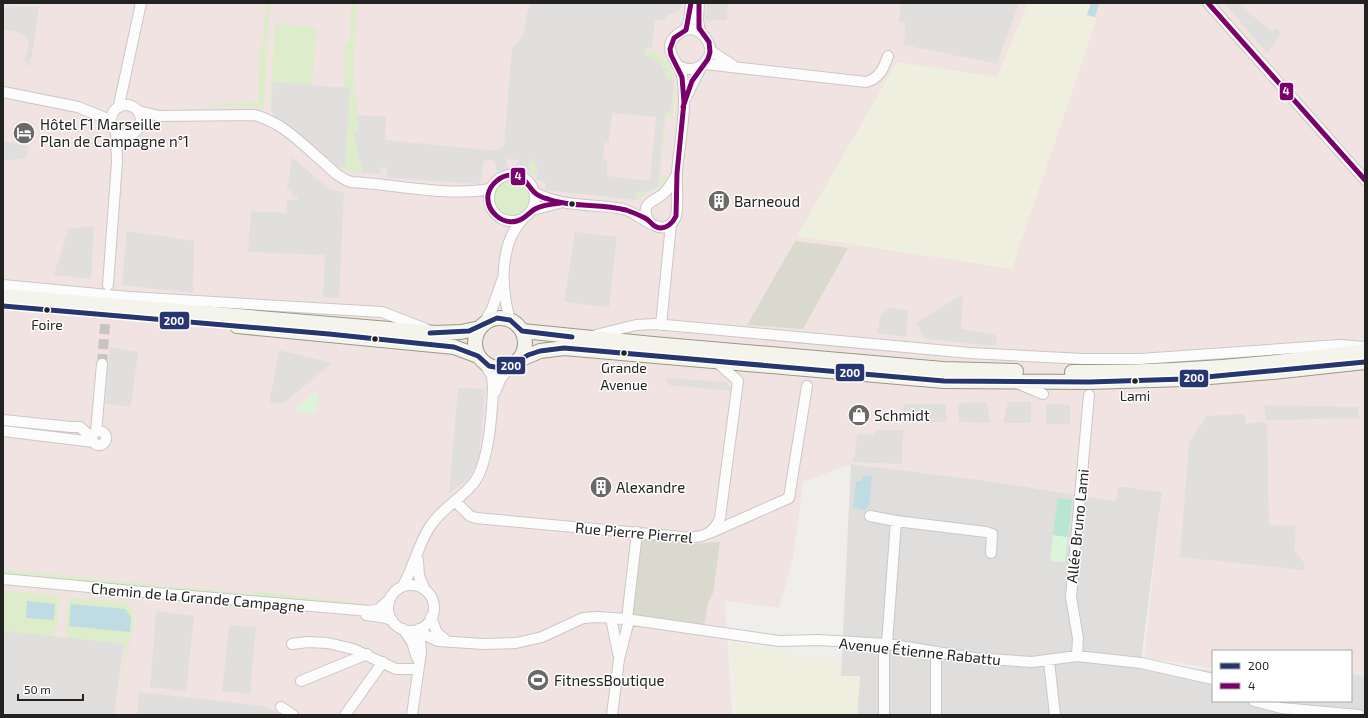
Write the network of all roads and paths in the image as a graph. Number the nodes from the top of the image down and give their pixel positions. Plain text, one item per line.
1 (141, 3) edge
2 (691, 3) edge
3 (699, 3) edge
4 (1208, 3) edge
5 (686, 30) junction
6 (700, 32) junction
7 (711, 51) junction
8 (888, 56) dead end
9 (129, 63) junction
10 (677, 65) junction
11 (703, 65) junction
12 (736, 67) junction
13 (3, 92) edge
14 (684, 102) junction
15 (135, 109) junction
16 (114, 112) junction
17 (159, 116) junction
18 (140, 124) junction
19 (116, 132) junction
20 (131, 134) junction
21 (117, 162) junction
22 (677, 173) junction
23 (1365, 180) edge
24 (490, 189) junction
25 (460, 191) junction
26 (534, 192) junction
27 (659, 197) junction
28 (488, 201) junction
29 (561, 203) junction
30 (648, 204) junction
31 (624, 209) junction
32 (532, 210) junction
33 (676, 211) junction
34 (500, 219) junction
35 (522, 219) junction
36 (648, 220) junction
37 (671, 224) junction
38 (507, 245) junction
39 (505, 273) junction
40 (3, 285) edge
41 (108, 285) dead end
42 (3, 296) edge
43 (3, 306) edge
44 (510, 320) junction
45 (482, 325) junction
46 (661, 325) junction
47 (522, 331) junction
48 (436, 333) junction
49 (584, 338) junction
50 (1365, 347) edge
51 (1365, 351) edge
52 (970, 353) junction
53 (481, 359) junction
54 (716, 362) junction
55 (1365, 362) edge
56 (515, 363) junction
57 (102, 364) tunnel mouth
58 (997, 371) junction
59 (1013, 381) junction
60 (807, 386) dead end
61 (1042, 394) dead end
62 (1089, 395) dead end
63 (492, 404) junction
64 (3, 420) edge
65 (80, 427) junction
66 (3, 431) edge
67 (96, 433) junction
68 (455, 501) junction
69 (870, 516) dead end
70 (896, 521) junction
71 (637, 532) junction
72 (710, 533) junction
73 (419, 552) junction
74 (991, 553) dead end
75 (3, 579) edge
76 (3, 583) edge
77 (403, 586) junction
78 (425, 590) junction
79 (390, 599) junction
80 (431, 617) junction
81 (611, 618) junction
82 (627, 619) junction
83 (392, 620) junction
84 (404, 629) junction
85 (419, 629) junction
86 (442, 641) junction
87 (292, 644) dead end
88 (885, 644) junction
89 (936, 652) junction
90 (368, 654) junction
91 (1077, 656) junction
92 (619, 659) junction
93 (1049, 661) junction
94 (383, 662) junction
95 (418, 668) junction
96 (1212, 679) edge
97 (301, 681) dead end
98 (1257, 702) edge
99 (281, 707) dead end
100 (1294, 712) edge
101 (348, 714) edge
102 (293, 715) edge
103 (412, 715) edge
104 (612, 715) edge
105 (884, 715) edge
106 (936, 715) edge
107 (1055, 715) edge
108 (1359, 715) edge

1 - 9 street
2 - 5 street
3 - 6 street
4 - 23 street
5 - 6 street
5 - 10 street
6 - 7 street
7 - 11 street
7 - 12 street
8 - 12 street
9 - 15 street
9 - 16 street
10 - 11 street
10 - 14 street
11 - 12 street
11 - 14 street
13 - 16 street
14 - 22 street
15 - 16 street
15 - 17 street
15 - 18 street
16 - 19 street
17 - 18 street
17 - 25 street
18 - 20 street
19 - 20 street
19 - 21 street
20 - 21 street
21 - 41 street
22 - 27 street
22 - 33 street
24 - 25 street
24 - 26 street
24 - 28 street
25 - 28 street
26 - 29 street
26 - 32 street
27 - 30 street
27 - 33 street
28 - 34 street
29 - 31 street
29 - 32 street
30 - 31 street
30 - 36 street
31 - 36 street
32 - 35 street
33 - 37 street
34 - 35 street
34 - 38 street
35 - 38 street
36 - 37 street
37 - 46 street
38 - 39 street
39 - 44 street
39 - 45 street
40 - 48 street
42 - 48 main road
43 - 53 main road
44 - 45 main road
44 - 47 main road
45 - 48 main road
45 - 53 main road
46 - 49 street
46 - 52 street
47 - 49 main road
47 - 56 main road
49 - 58 main road
50 - 52 street
51 - 58 main road
52 - 58 street
53 - 56 main road
53 - 63 street
54 - 56 main road
54 - 59 main road
54 - 72 street, Rue Pierre Pierrel
55 - 59 main road
56 - 63 street
57 - 67 street
59 - 61 street
60 - 72 street
62 - 91 street, Allée Bruno Lami
63 - 68 street
64 - 65 street
65 - 67 street
65 - 67 street
66 - 67 street
68 - 71 street, Rue Pierre Pierrel
68 - 73 street
69 - 70 street
70 - 74 street
70 - 88 street
71 - 72 street, Rue Pierre Pierrel
71 - 82 street
73 - 77 street
73 - 78 street
75 - 79 street, Chemin de la Grande Campagne
76 - 83 street, Chemin de la Grande Campagne
77 - 78 street
77 - 79 street
78 - 80 street
79 - 83 street
80 - 85 street
80 - 86 street
81 - 82 street, Avenue Étienne Rabattu
81 - 86 street, Avenue Étienne Rabattu
81 - 92 street
82 - 88 street, Avenue Étienne Rabattu
82 - 92 street
83 - 84 street
84 - 85 street
84 - 95 street
85 - 86 street
85 - 95 street
86 - 95 street
87 - 90 street
88 - 89 street, Avenue Étienne Rabattu
88 - 105 street
89 - 93 street, Avenue Étienne Rabattu
89 - 106 street
90 - 94 street
90 - 97 street
91 - 93 street, Avenue Étienne Rabattu
91 - 96 street, Avenue Étienne Rabattu
92 - 104 street
93 - 107 street
94 - 95 street
94 - 101 street
95 - 103 street
98 - 100 street
99 - 102 street
100 - 108 street

